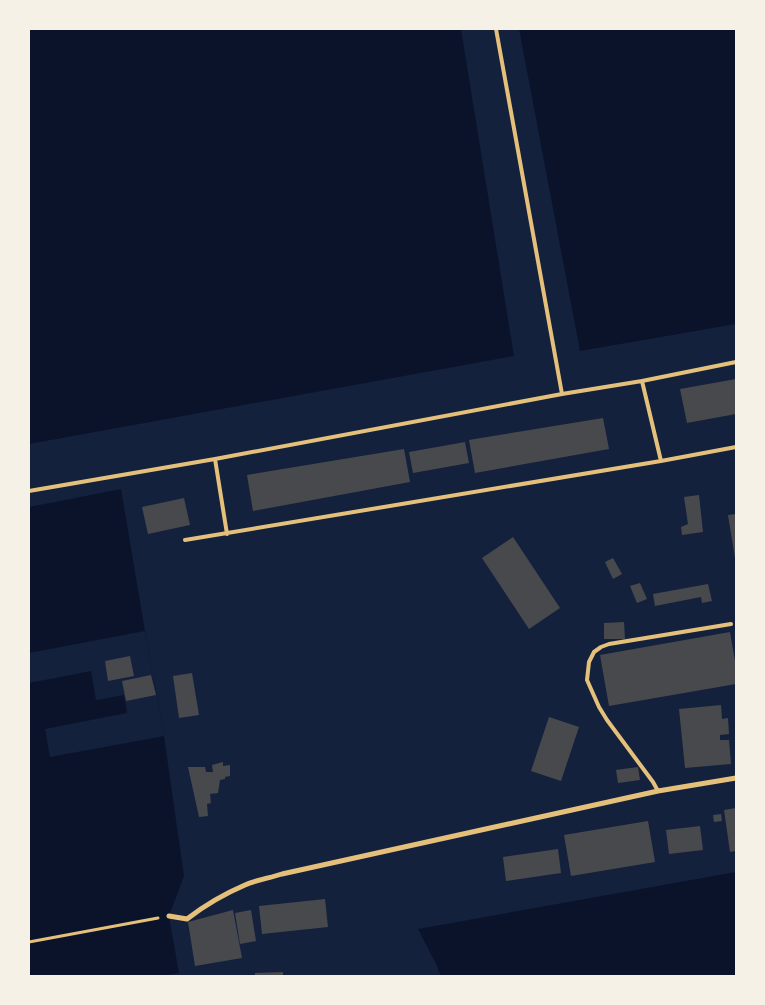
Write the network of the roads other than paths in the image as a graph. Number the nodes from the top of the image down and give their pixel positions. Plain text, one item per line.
1 (496, 29) edge
2 (736, 362) edge
3 (642, 381) junction
4 (562, 394) junction
5 (736, 447) edge
6 (215, 459) junction
7 (661, 461) junction
8 (29, 491) edge
9 (227, 534) junction
10 (185, 540) dead end
11 (731, 624) dead end
12 (736, 778) edge
13 (658, 792) junction
14 (169, 916) road end

1 - 4 lane
2 - 3 lane
3 - 4 lane
3 - 7 lane
4 - 6 lane
5 - 7 lane
6 - 8 lane
6 - 9 lane
7 - 9 lane
9 - 10 lane
11 - 13 lane
12 - 13 street
13 - 14 street

